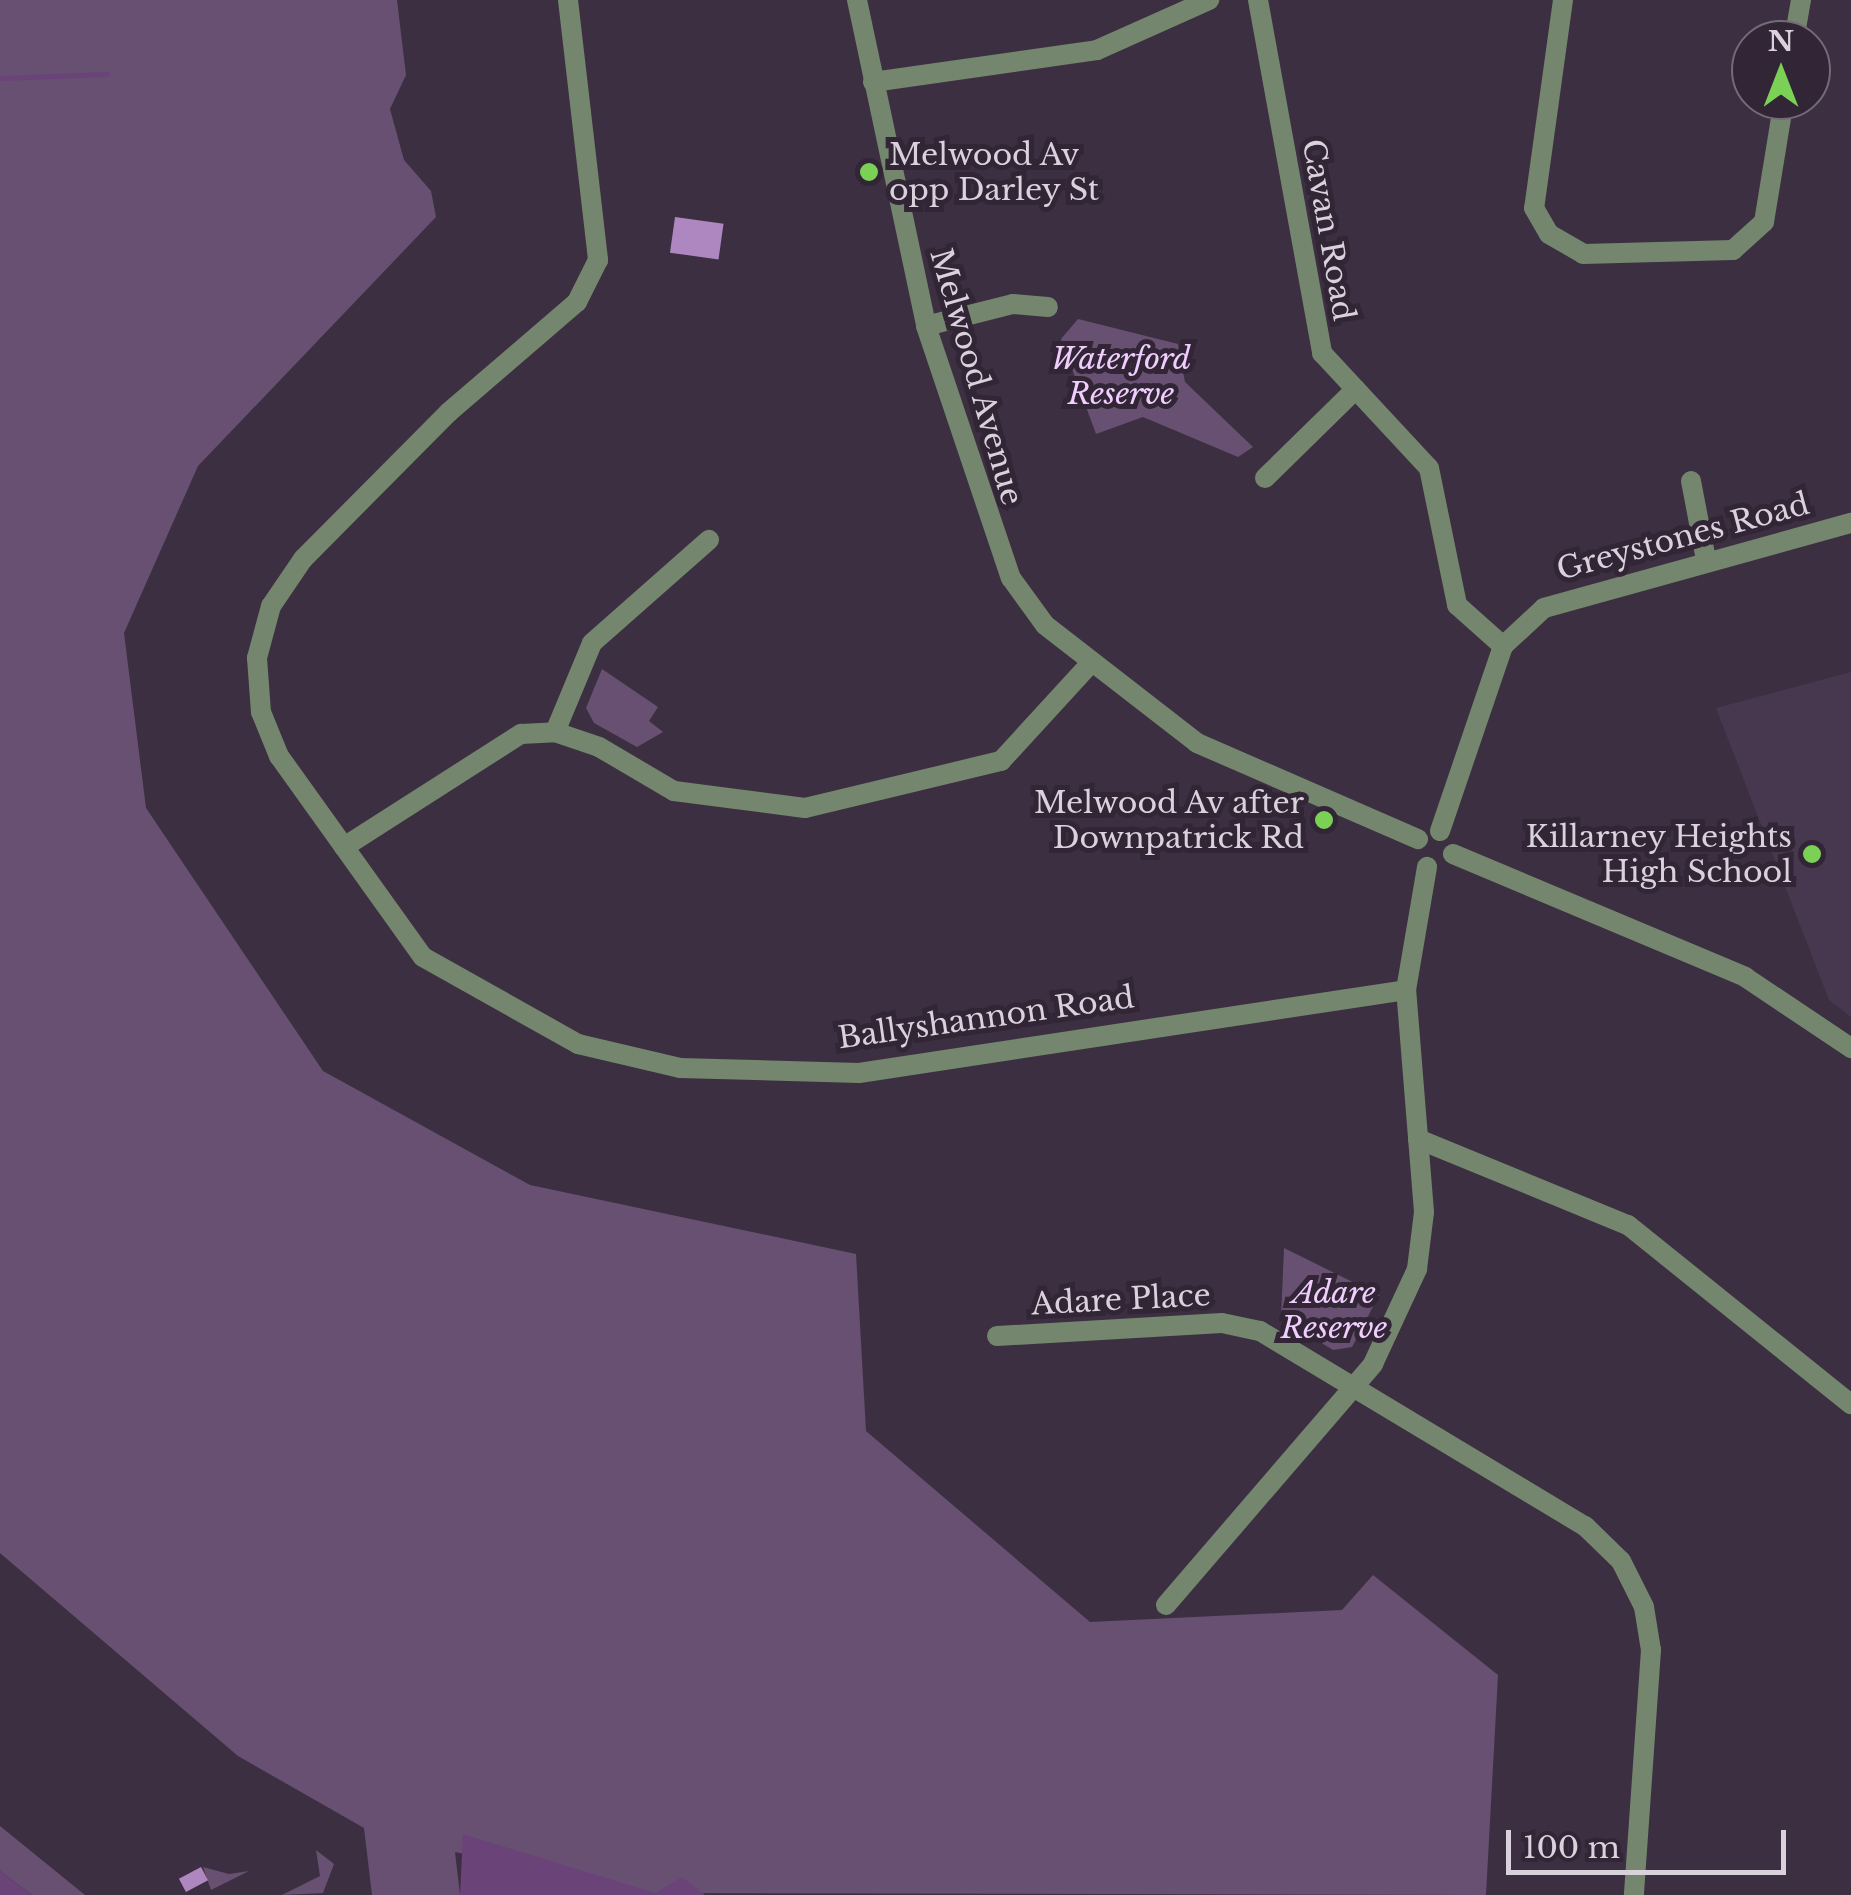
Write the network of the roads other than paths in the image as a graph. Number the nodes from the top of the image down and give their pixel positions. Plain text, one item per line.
1 (568, 0) edge
2 (857, 0) edge
3 (1208, 0) edge
4 (1258, 0) edge
5 (1563, 0) edge
6 (872, 82) junction
7 (1781, 120) edge
8 (1048, 308) dead end
9 (926, 326) junction
10 (1356, 389) junction
11 (1265, 478) dead end
12 (1691, 480) dead end
13 (1851, 523) edge
14 (709, 540) dead end
15 (1706, 560) junction
16 (1502, 646) junction
17 (1090, 664) junction
18 (555, 732) junction
19 (1440, 831) junction
20 (1418, 839) junction
21 (344, 848) junction
22 (1453, 854) junction
23 (1427, 867) junction
24 (1406, 990) junction
25 (1851, 1048) edge
26 (1418, 1139) junction
27 (997, 1336) dead end
28 (1353, 1386) junction
29 (1851, 1404) edge
30 (1166, 1605) dead end
31 (1634, 1895) edge

1 - 21 street, Ballyshannon Road
2 - 6 street, Melwood Avenue
3 - 6 street
4 - 10 street, Cavan Road
5 - 7 street
6 - 9 street, Melwood Avenue
8 - 9 street
9 - 17 street, Melwood Avenue
10 - 11 street
10 - 16 street, Cavan Road
12 - 15 street
13 - 15 street, Greystones Road
14 - 18 street
15 - 16 street, Greystones Road
16 - 19 street, Greystones Road
17 - 18 street
17 - 20 street, Melwood Avenue
18 - 21 street
19 - 20 street
19 - 22 street
20 - 23 street
21 - 24 street, Ballyshannon Road
22 - 23 street
22 - 25 street
23 - 24 street
24 - 26 street
26 - 28 street
26 - 29 street
27 - 28 street, Adare Place
28 - 30 street
28 - 31 street, Adare Place

